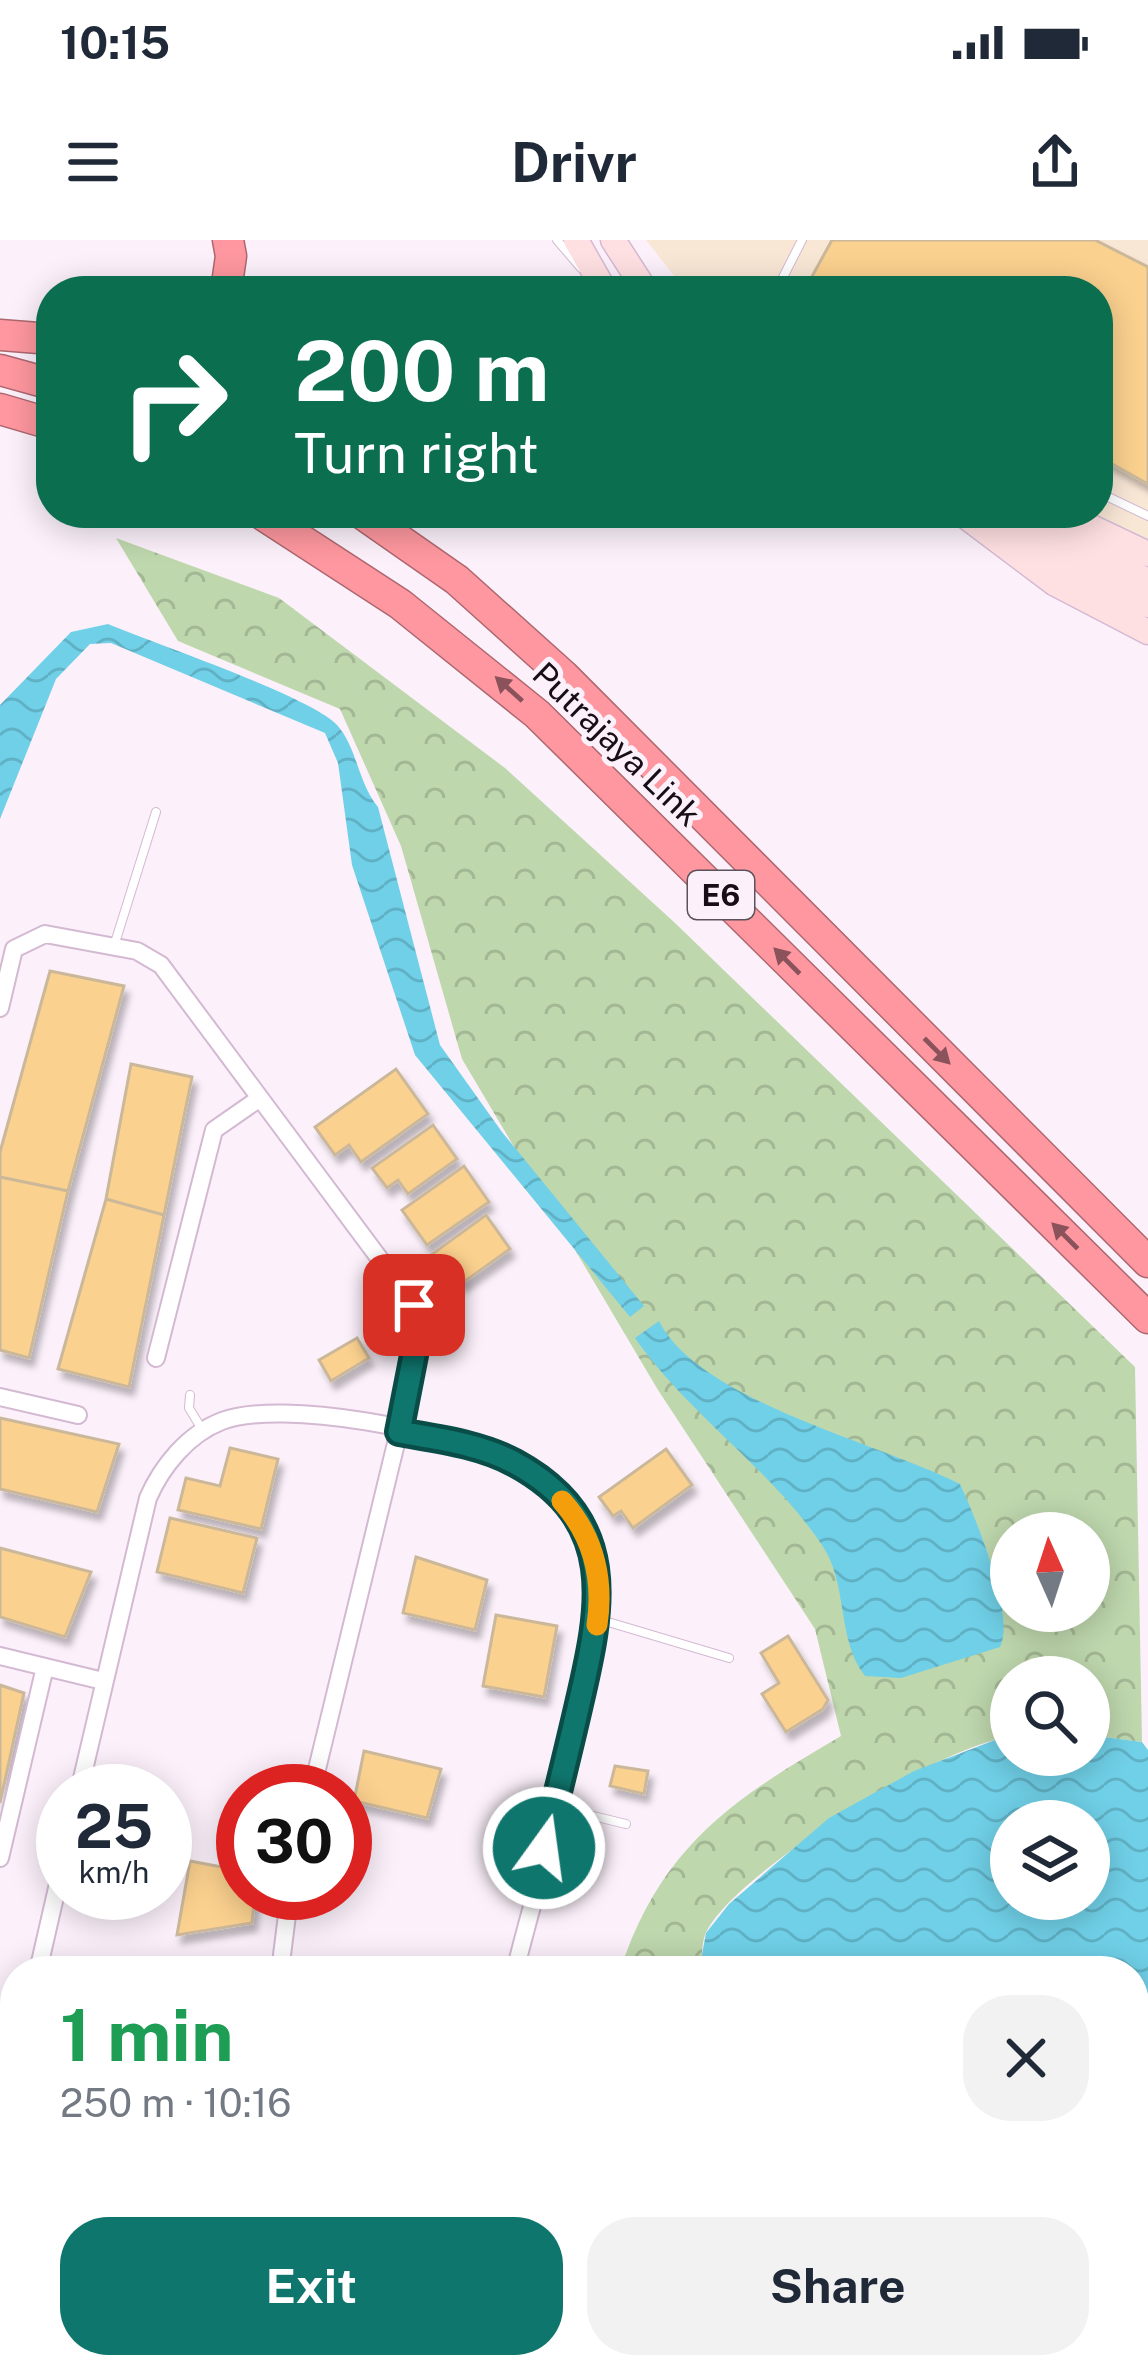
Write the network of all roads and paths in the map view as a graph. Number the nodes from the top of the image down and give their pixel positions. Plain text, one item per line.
1 (228, 240) edge
2 (557, 240) edge
3 (576, 240) edge
4 (613, 240) edge
5 (802, 240) edge
6 (228, 276) edge
7 (590, 276) edge
8 (596, 276) edge
9 (636, 276) edge
10 (784, 276) edge
11 (0, 335) edge
12 (36, 338) edge
13 (0, 370) edge
14 (36, 380) edge
15 (0, 409) edge
16 (36, 420) edge
17 (1113, 499) edge
18 (1148, 516) edge
19 (283, 528) edge
20 (382, 528) edge
21 (983, 528) edge
22 (1005, 528) edge
23 (1038, 528) edge
24 (1093, 528) edge
25 (1070, 552) junction
26 (1148, 554) edge
27 (1148, 581) edge
28 (1148, 605) edge
29 (1148, 632) edge
30 (156, 812) dead end
31 (113, 947) junction
32 (0, 1008) edge
33 (260, 1098) junction
34 (1076, 1191) junction
35 (1148, 1244) edge
36 (1148, 1262) edge
37 (1148, 1318) edge
38 (156, 1358) dead end
39 (190, 1395) dead end
40 (0, 1397) edge
41 (78, 1415) dead end
42 (203, 1431) junction
43 (399, 1432) junction
44 (598, 1619) junction
45 (0, 1656) edge
46 (729, 1658) dead end
47 (45, 1667) junction
48 (104, 1681) junction
49 (85, 1764) edge
50 (318, 1764) edge
51 (554, 1807) junction
52 (626, 1824) dead end
53 (0, 1858) edge
54 (50, 1920) edge
55 (286, 1920) edge
56 (41, 1956) edge
57 (282, 1956) edge
58 (519, 1956) edge

1 - 6 highway
2 - 7 lane
3 - 8 street
4 - 9 street
5 - 10 lane
11 - 12 highway
13 - 14 highway
15 - 16 highway
17 - 18 lane
37 -> 19 highway, Putrajaya Link / E6
20 -> 34 highway, Putrajaya Link / E6
21 - 29 street
22 - 25 street
23 - 25 street
24 - 26 street
25 - 27 street
25 - 28 street
30 - 31 lane
31 - 32 street
31 - 33 street
33 - 38 street
33 - 43 street
34 - 35 highway
34 - 36 highway, E6
39 - 42 lane
40 - 41 street
42 - 43 street
42 - 48 street
43 - 44 street
43 - 50 street
44 - 46 lane
44 - 51 street
45 - 47 street
47 - 48 street
47 - 53 street
48 - 49 street
51 - 52 lane
51 - 58 street
54 - 56 street
55 - 57 street

